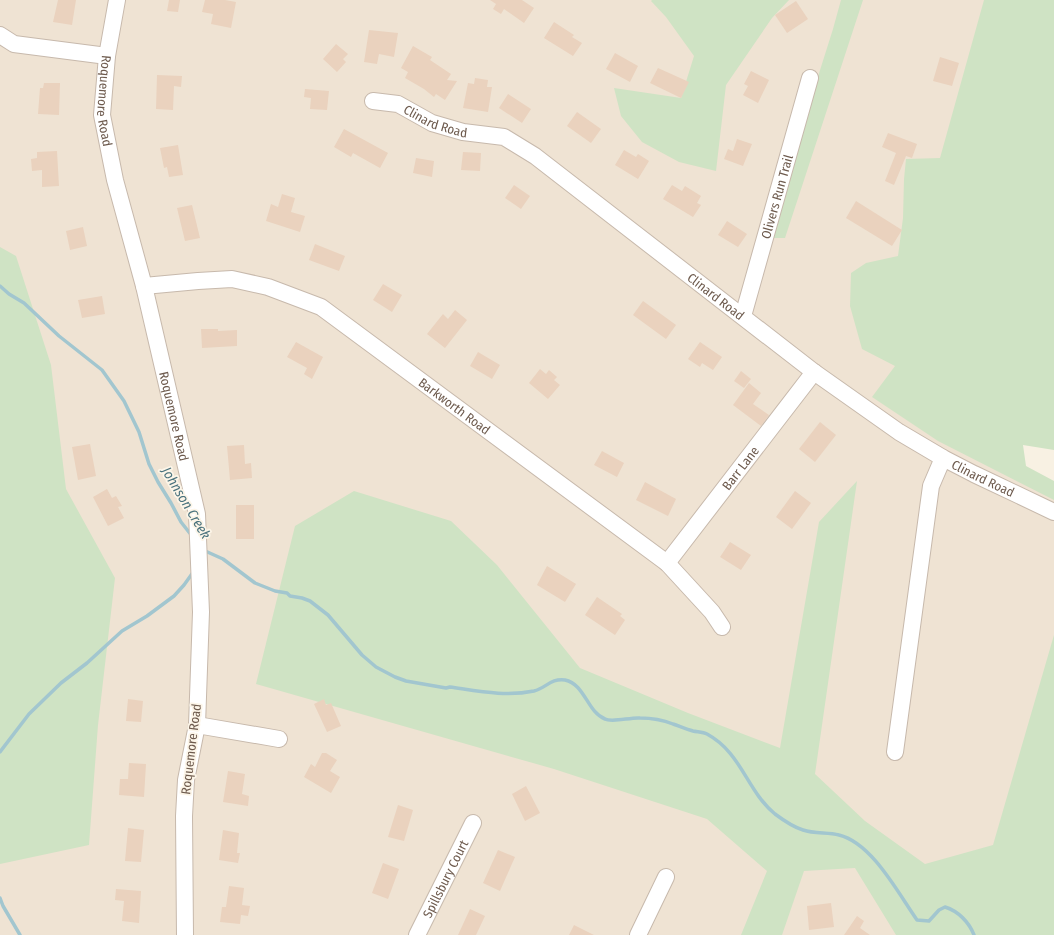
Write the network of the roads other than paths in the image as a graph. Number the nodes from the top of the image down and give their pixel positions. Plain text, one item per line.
1 (118, 0) edge
2 (0, 35) edge
3 (107, 56) junction
4 (810, 78) dead end
5 (373, 101) dead end
6 (144, 286) junction
7 (743, 316) junction
8 (814, 372) junction
9 (943, 458) junction
10 (1054, 512) edge
11 (667, 564) junction
12 (722, 627) dead end
13 (197, 725) junction
14 (279, 739) dead end
15 (895, 752) dead end
16 (473, 823) dead end
17 (666, 877) dead end
18 (185, 935) edge
19 (417, 935) edge
20 (638, 935) edge

1 - 3 street, Roquemore Road
2 - 3 street
3 - 6 street, Roquemore Road
4 - 7 street, Olivers Run Trail
5 - 7 street, Clinard Road
6 - 11 street, Barkworth Road
6 - 13 street, Roquemore Road
7 - 8 street, Clinard Road
8 - 9 street, Clinard Road
8 - 11 street, Barr Lane
9 - 10 street, Clinard Road
9 - 15 street
11 - 12 street, Barkworth Road
13 - 14 street
13 - 18 street, Roquemore Road
16 - 19 street, Spillsbury Court
17 - 20 street

